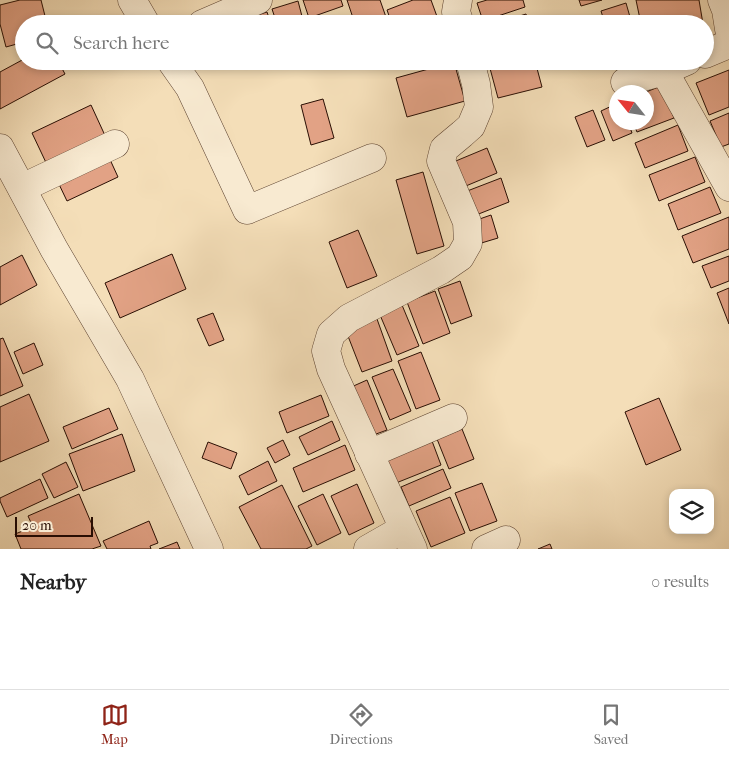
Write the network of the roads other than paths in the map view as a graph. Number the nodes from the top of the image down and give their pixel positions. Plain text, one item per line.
1 (132, 0) edge
2 (258, 0) edge
3 (458, 0) edge
4 (722, 0) edge
5 (141, 15) edge
6 (223, 15) edge
7 (457, 15) edge
8 (729, 29) edge
9 (729, 44) edge
10 (714, 50) edge
11 (177, 70) edge
12 (472, 70) edge
13 (663, 70) edge
14 (678, 70) edge
15 (625, 82) dead end
16 (115, 144) dead end
17 (0, 148) edge
18 (372, 158) dead end
19 (729, 187) edge
20 (22, 188) junction
21 (453, 418) dead end
22 (370, 454) junction
23 (408, 539) edge
24 (209, 549) edge
25 (368, 549) edge

1 - 5 street
2 - 6 street
3 - 7 street
4 - 8 street
9 - 10 street
11 - 18 street
12 - 22 street
13 - 15 street
14 - 19 street
16 - 20 street
17 - 20 street
20 - 24 street
21 - 22 street
22 - 23 street
23 - 25 street

